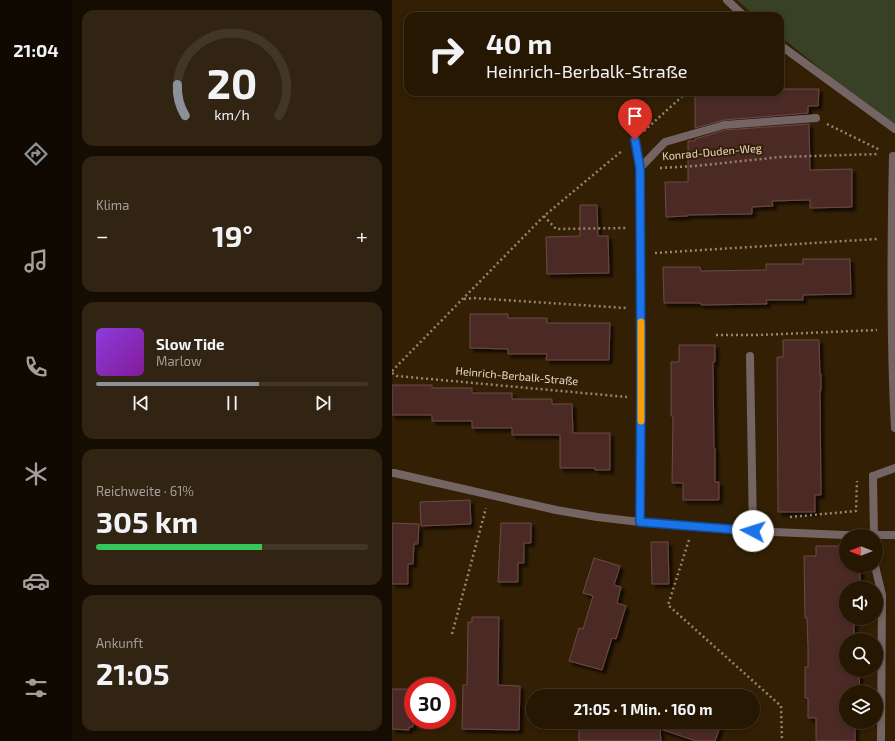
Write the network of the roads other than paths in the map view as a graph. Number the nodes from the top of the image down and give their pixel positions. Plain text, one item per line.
1 (727, 0) edge
2 (740, 12) edge
3 (784, 48) edge
4 (816, 118) road end
5 (895, 129) edge
6 (635, 140) road end
7 (891, 155) road end
8 (640, 168) junction
9 (750, 356) dead end
10 (895, 428) edge
11 (895, 468) edge
12 (392, 473) edge
13 (640, 522) junction
14 (874, 529) edge
15 (753, 531) junction
16 (895, 535) edge
17 (877, 573) edge
18 (881, 741) edge

1 - 2 street
3 - 5 street
4 - 8 street, Konrad-Duden-Weg
6 - 8 street
7 - 10 street
8 - 13 street
9 - 15 street
11 - 14 street, bridge
12 - 13 street
13 - 15 street
15 - 16 street
17 - 18 street

